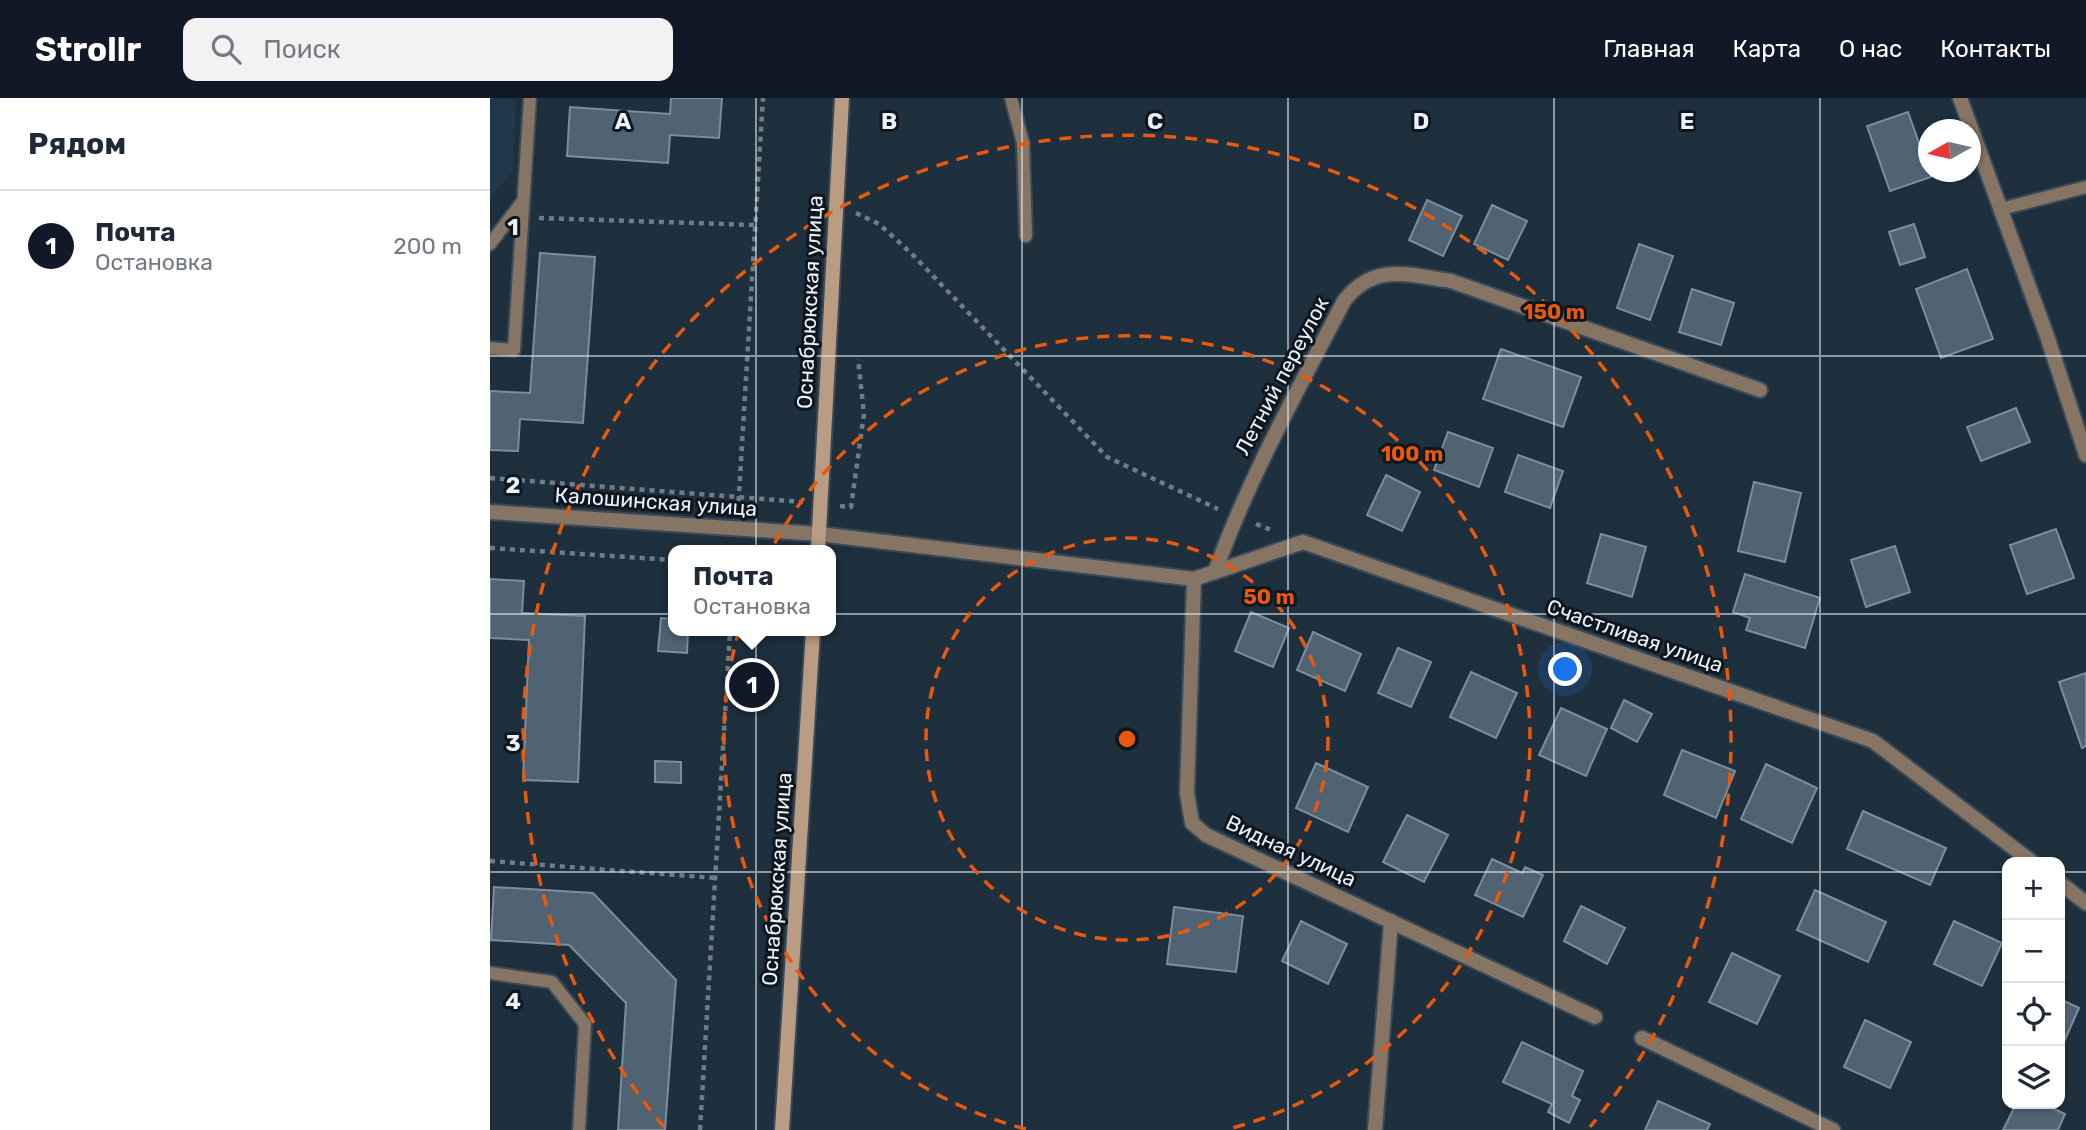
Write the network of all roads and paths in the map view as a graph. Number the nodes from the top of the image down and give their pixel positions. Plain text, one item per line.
1 (530, 98) edge
2 (763, 98) edge
3 (842, 98) edge
4 (1011, 98) edge
5 (1960, 98) edge
6 (2086, 187) edge
7 (523, 201) junction
8 (836, 204) junction
9 (2001, 209) junction
10 (522, 218) junction
11 (755, 225) junction
12 (1026, 236) dead end
13 (490, 244) edge
14 (490, 348) edge
15 (1760, 390) dead end
16 (2086, 455) edge
17 (490, 478) edge
18 (739, 496) junction
19 (490, 512) edge
20 (1235, 516) junction
21 (737, 528) junction
22 (820, 534) junction
23 (1304, 541) junction
24 (819, 545) edge
25 (490, 548) edge
26 (668, 560) edge
27 (1215, 572) junction
28 (1194, 579) junction
29 (730, 636) edge
30 (813, 636) edge
31 (2025, 857) edge
32 (490, 861) edge
33 (716, 878) junction
34 (2065, 887) edge
35 (2086, 903) edge
36 (1391, 921) junction
37 (490, 973) edge
38 (1595, 1017) dead end
39 (1642, 1038) dead end
40 (579, 1130) edge
41 (700, 1130) edge
42 (782, 1130) edge
43 (1374, 1130) edge
44 (1833, 1130) edge

1 - 7 lane
2 - 11 path
3 - 8 street, Оснабрюкская улица
4 - 12 lane
5 - 9 street
6 - 9 lane
7 - 10 lane
7 - 13 lane
8 - 20 path
8 - 22 street, Оснабрюкская улица
9 - 16 street
10 - 11 path
10 - 14 lane
11 - 18 path
15 - 20 street, Летний переулок
17 - 18 path
18 - 21 path
19 - 21 street, Калошинская улица
20 - 23 path
20 - 27 street, Летний переулок
21 - 22 street, Калошинская улица
22 - 24 street, Оснабрюкская улица
22 - 28 street, Калошинская улица
23 - 27 street
23 - 31 street, Счастливая улица
25 - 26 path
27 - 28 street
28 - 36 street, Видная улица
29 - 33 path
30 - 42 street, Оснабрюкская улица
32 - 33 path
33 - 41 path
34 - 35 street
36 - 38 street, Видная улица
36 - 43 street
37 - 40 lane
39 - 44 street

